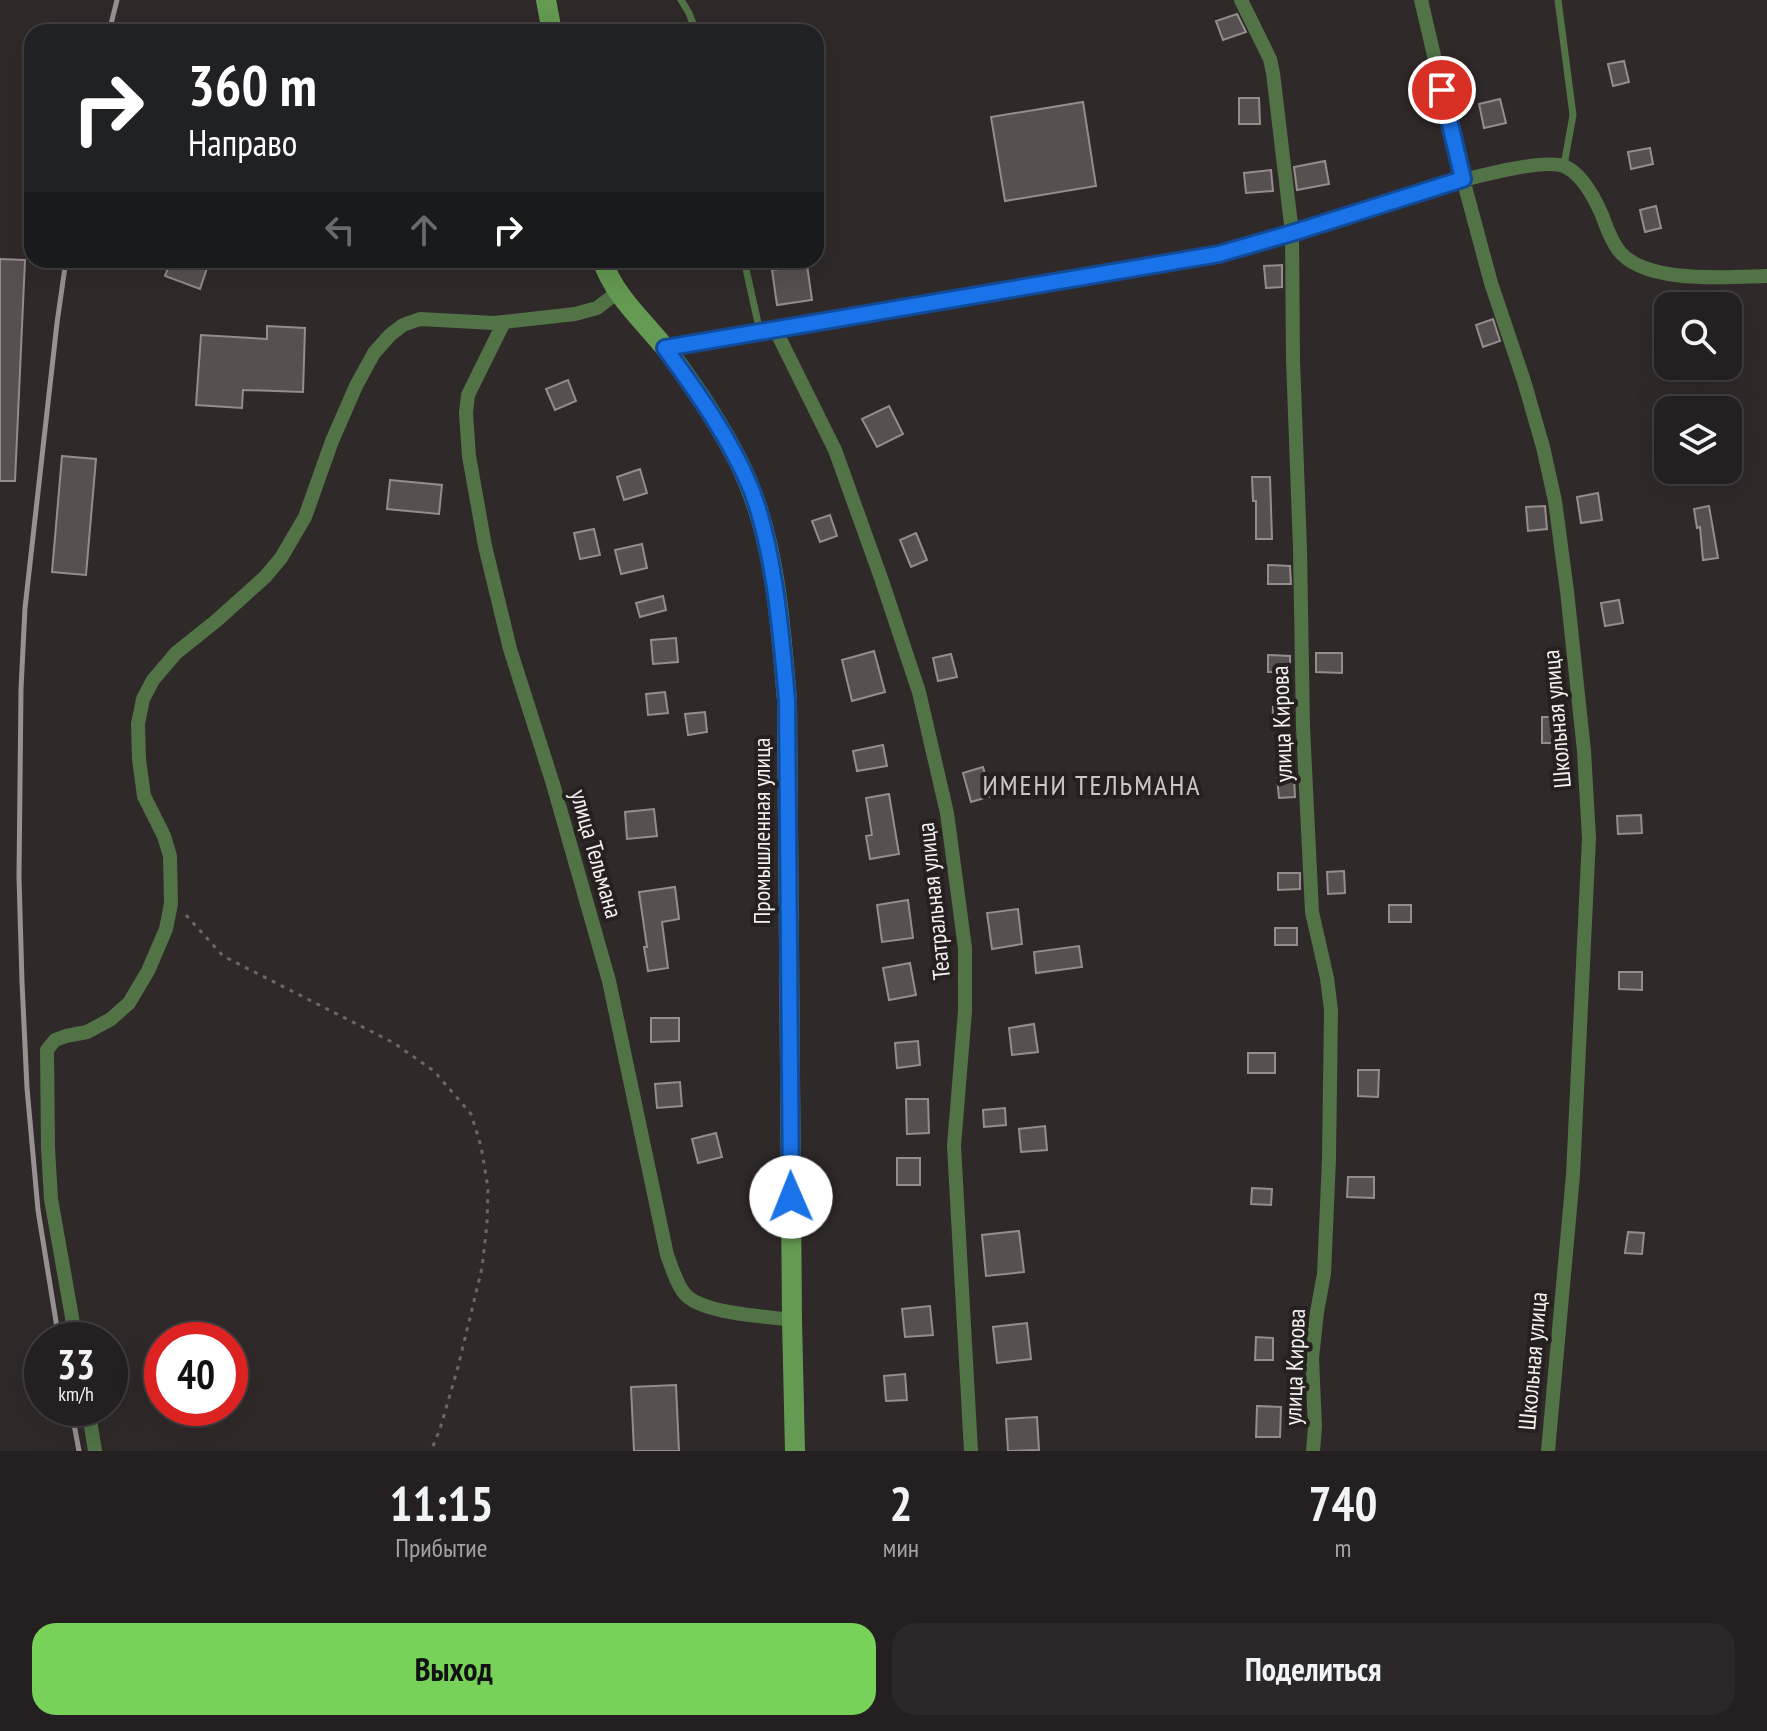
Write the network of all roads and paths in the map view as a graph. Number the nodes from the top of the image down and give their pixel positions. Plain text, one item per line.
1 (546, 0) edge
2 (681, 0) edge
3 (1241, 0) edge
4 (1421, 0) edge
5 (1558, 0) edge
6 (550, 24) edge
7 (693, 24) edge
8 (1564, 165) junction
9 (1463, 179) junction
10 (1292, 233) junction
11 (606, 268) edge
12 (747, 268) edge
13 (1767, 276) edge
14 (618, 292) junction
15 (504, 322) junction
16 (768, 330) junction
17 (665, 348) junction
18 (171, 904) junction
19 (792, 1320) junction
20 (73, 1322) edge
21 (91, 1426) edge
22 (95, 1451) edge
23 (431, 1451) edge
24 (795, 1451) edge
25 (971, 1451) edge
26 (1313, 1451) edge
27 (1548, 1451) edge

1 - 6 street
2 - 7 lane
3 - 10 street, улица Кирова
4 - 9 street, Школьная улица
5 - 8 lane
8 - 9 street
8 - 13 street
9 - 10 street
9 - 27 street, Школьная улица
10 - 16 street
10 - 26 street, улица Кирова
11 - 14 street, Промышленная улица
12 - 16 lane
14 - 15 street
14 - 17 street, Промышленная улица
15 - 18 street
15 - 19 street, улица Тельмана
16 - 17 street
16 - 25 street, Театральная улица
17 - 19 street, Промышленная улица
18 - 20 street
18 - 23 path
19 - 24 street, Промышленная улица
21 - 22 street

